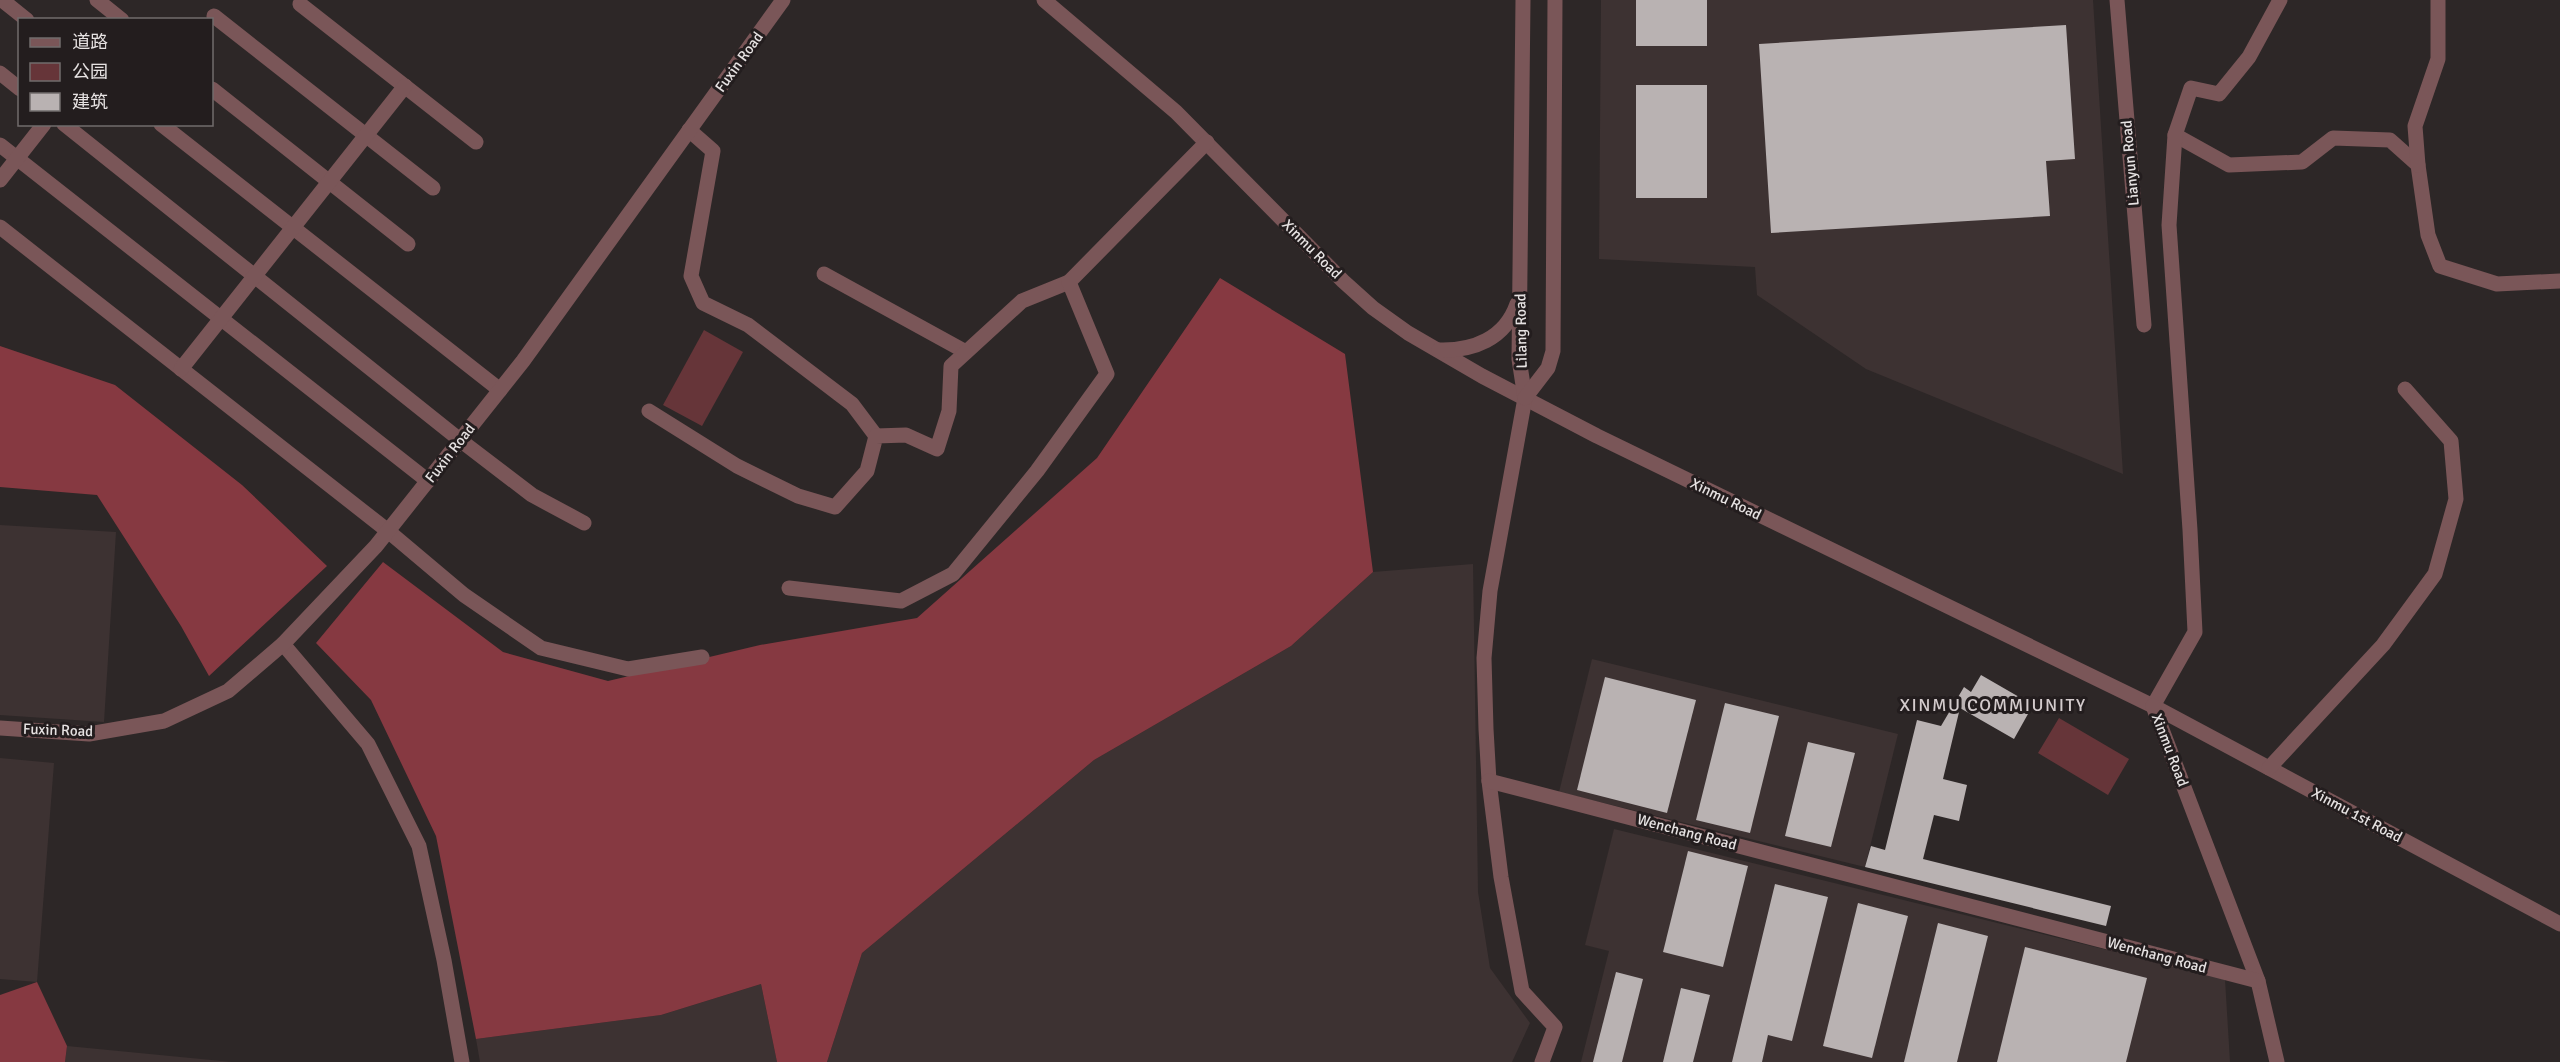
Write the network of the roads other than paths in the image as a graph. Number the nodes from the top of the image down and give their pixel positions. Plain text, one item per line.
1 (2, 0) edge
2 (97, 0) edge
3 (783, 0) edge
4 (1044, 0) edge
5 (1523, 0) edge
6 (1556, 0) edge
7 (2117, 0) edge
8 (2280, 0) edge
9 (2438, 0) edge
10 (300, 4) dead end
11 (214, 16) dead end
12 (24, 18) edge
13 (120, 18) edge
14 (0, 73) edge
15 (405, 86) junction
16 (18, 87) edge
17 (213, 91) edge
18 (42, 126) edge
19 (66, 126) edge
20 (164, 126) edge
21 (689, 130) junction
22 (366, 135) junction
23 (2175, 135) junction
24 (476, 142) dead end
25 (1207, 142) junction
26 (0, 146) edge
27 (17, 159) junction
28 (2418, 165) junction
29 (0, 180) edge
30 (329, 182) junction
31 (433, 188) dead end
32 (0, 227) edge
33 (293, 227) junction
34 (408, 244) dead end
35 (824, 274) dead end
36 (254, 276) junction
37 (2560, 280) edge
38 (1069, 282) junction
39 (1520, 298) junction
40 (220, 318) junction
41 (2144, 326) dead end
42 (1437, 350) junction
43 (966, 352) junction
44 (181, 369) junction
45 (2405, 389) dead end
46 (500, 390) junction
47 (1525, 398) junction
48 (649, 411) dead end
49 (876, 436) junction
50 (460, 440) junction
51 (428, 481) junction
52 (584, 523) dead end
53 (388, 531) junction
54 (789, 588) dead end
55 (283, 644) junction
56 (702, 657) dead end
57 (2153, 706) junction
58 (0, 728) edge
59 (2269, 768) junction
60 (1489, 781) junction
61 (2560, 924) edge
62 (2258, 981) junction
63 (462, 1062) edge
64 (1542, 1062) edge
65 (2277, 1062) edge

1 - 12 street
2 - 13 street
3 - 21 street, Fuxin Road
4 - 25 street, Xinmu Road
5 - 39 street, Lilang Road
6 - 47 street, Lilang Road
7 - 41 street, Lianyun Road
8 - 23 street
9 - 28 street
10 - 15 street
11 - 22 street
14 - 16 street
15 - 22 street
15 - 24 street
17 - 30 street
18 - 27 street
19 - 36 street
20 - 33 street
21 - 46 street, Fuxin Road
21 - 49 street
22 - 30 street
22 - 31 street
23 - 28 street
23 - 57 street
25 - 38 street
25 - 42 street, Xinmu Road
26 - 27 street
27 - 29 street
27 - 40 street
28 - 37 street
30 - 33 street
30 - 34 street
32 - 44 street
33 - 36 street
33 - 46 street
35 - 43 street
36 - 40 street
36 - 50 street
38 - 43 street
38 - 54 street
39 - 42 street
39 - 47 street, Lilang Road
40 - 44 street
40 - 51 street
42 - 47 street, Xinmu Road
43 - 49 street
44 - 53 street
45 - 59 street
46 - 50 street, Fuxin Road
47 - 57 street, Xinmu Road
47 - 60 street
48 - 49 street
50 - 51 street, Fuxin Road
50 - 52 street
51 - 53 street, Fuxin Road
53 - 55 street, Fuxin Road
53 - 56 street
55 - 58 street, Fuxin Road
55 - 63 street
57 - 59 street, Xinmu 1st Road
57 - 62 street, Xinmu Road
59 - 61 street, Xinmu 1st Road
60 - 62 street, Wenchang Road
60 - 64 street
62 - 65 street, Xinmu Road

